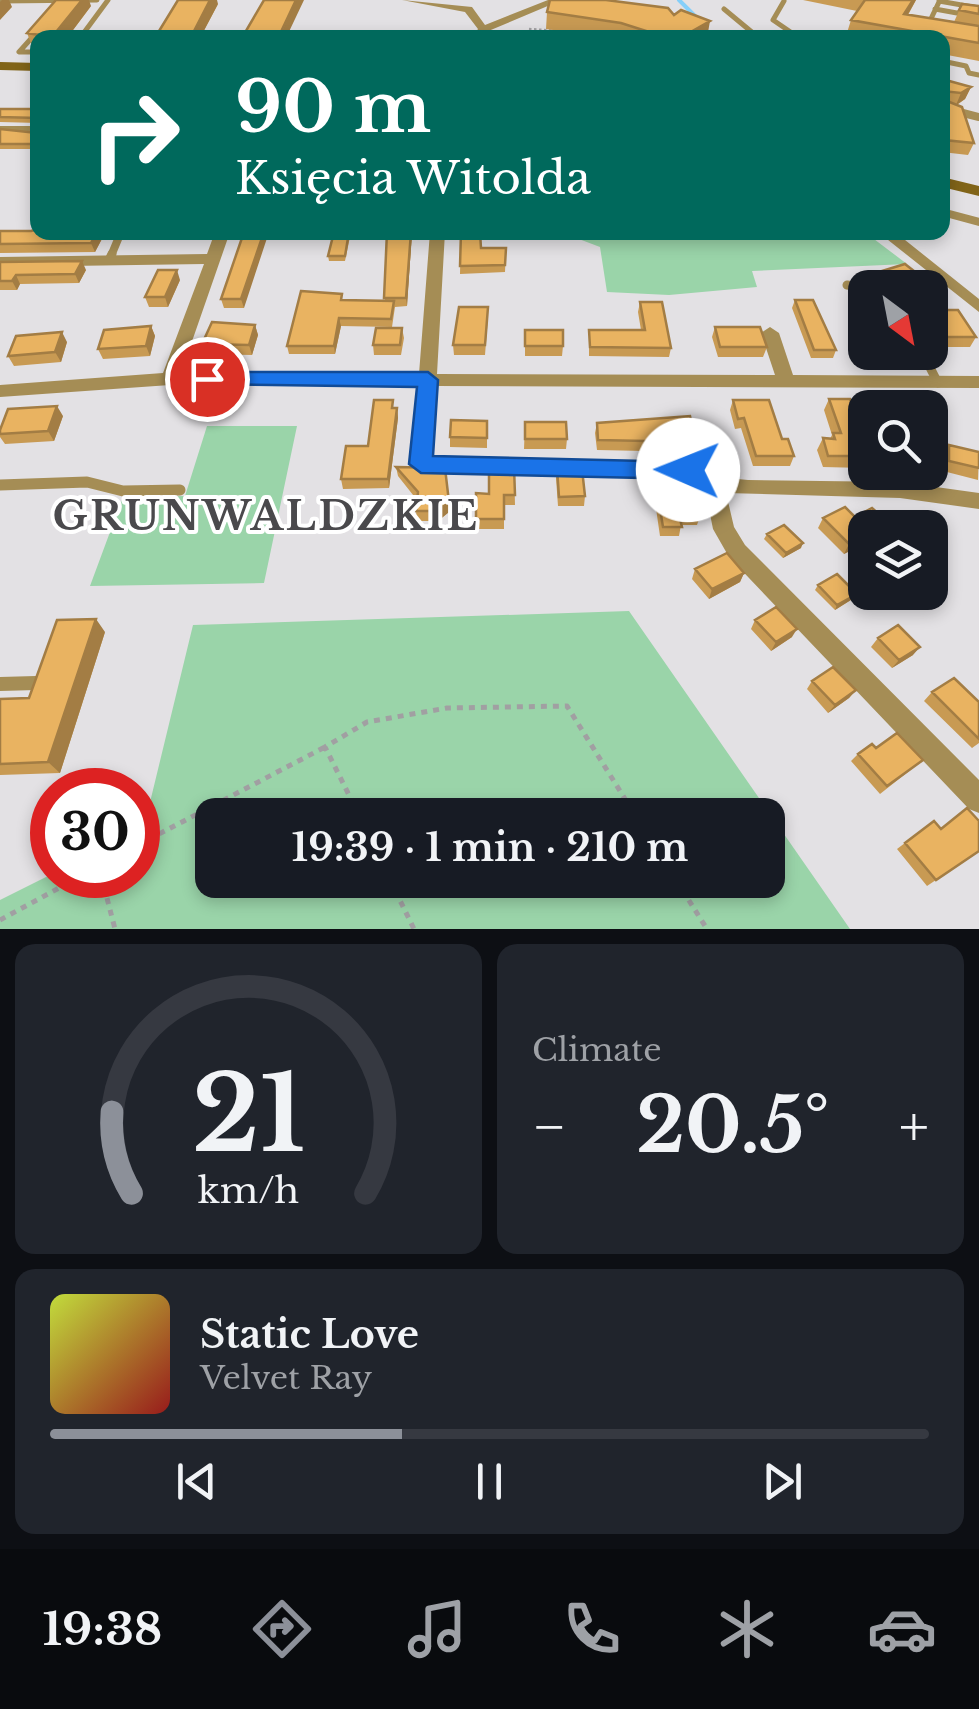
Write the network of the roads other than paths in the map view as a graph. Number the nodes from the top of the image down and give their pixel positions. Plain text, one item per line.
1 (63, 0) edge
2 (98, 0) edge
3 (108, 0) edge
4 (407, 0) edge
5 (556, 0) edge
6 (939, 0) edge
7 (0, 1) edge
8 (784, 2) edge
9 (573, 3) edge
10 (724, 8) dead end
11 (979, 8) edge
12 (935, 9) junction
13 (52, 13) edge
14 (979, 17) edge
15 (41, 26) edge
16 (38, 30) edge
17 (86, 30) edge
18 (477, 30) edge
19 (488, 30) edge
20 (750, 30) edge
21 (788, 30) edge
22 (944, 30) edge
23 (30, 40) edge
24 (20, 52) junction
25 (30, 52) edge
26 (950, 63) edge
27 (3, 69) edge
28 (30, 70) edge
29 (979, 75) edge
30 (950, 110) edge
31 (979, 117) edge
32 (0, 130) edge
33 (30, 130) edge
34 (950, 171) edge
35 (979, 178) edge
36 (950, 184) edge
37 (979, 191) edge
38 (950, 214) edge
39 (979, 222) edge
40 (118, 240) edge
41 (221, 240) edge
42 (437, 240) edge
43 (895, 240) edge
44 (110, 258) junction
45 (213, 258) junction
46 (0, 262) edge
47 (979, 307) edge
48 (770, 334) dead end
49 (931, 370) edge
50 (170, 379) junction
51 (428, 380) junction
52 (786, 382) junction
53 (979, 382) edge
54 (938, 383) junction
55 (0, 391) edge
56 (0, 484) edge
57 (714, 484) junction
58 (180, 490) dead end
59 (979, 501) edge
60 (36, 682) edge
61 (0, 684) edge
62 (979, 799) edge

1 - 2 lane
1 - 7 lane
1 - 13 lane
3 - 17 lane
4 - 18 street
5 - 9 lane
5 - 19 street
6 - 11 lane
6 - 12 lane
8 - 21 lane
10 - 20 lane
12 - 14 lane
12 - 22 lane
15 - 16 lane
23 - 24 lane
24 - 25 lane
24 - 27 lane
26 - 29 lane
27 - 28 main road
30 - 31 lane
32 - 33 street
34 - 35 main road
36 - 37 main road
38 - 39 lane
40 - 44 lane
41 - 45 street
42 - 51 street
43 - 47 street
44 - 45 street
44 - 46 street
45 - 50 street
48 - 52 street
49 - 54 lane
50 - 51 street
50 - 55 street
51 - 52 street
51 - 57 street
52 - 54 street
53 - 54 street
56 - 58 lane
57 - 59 street
57 - 62 street
60 - 61 lane

